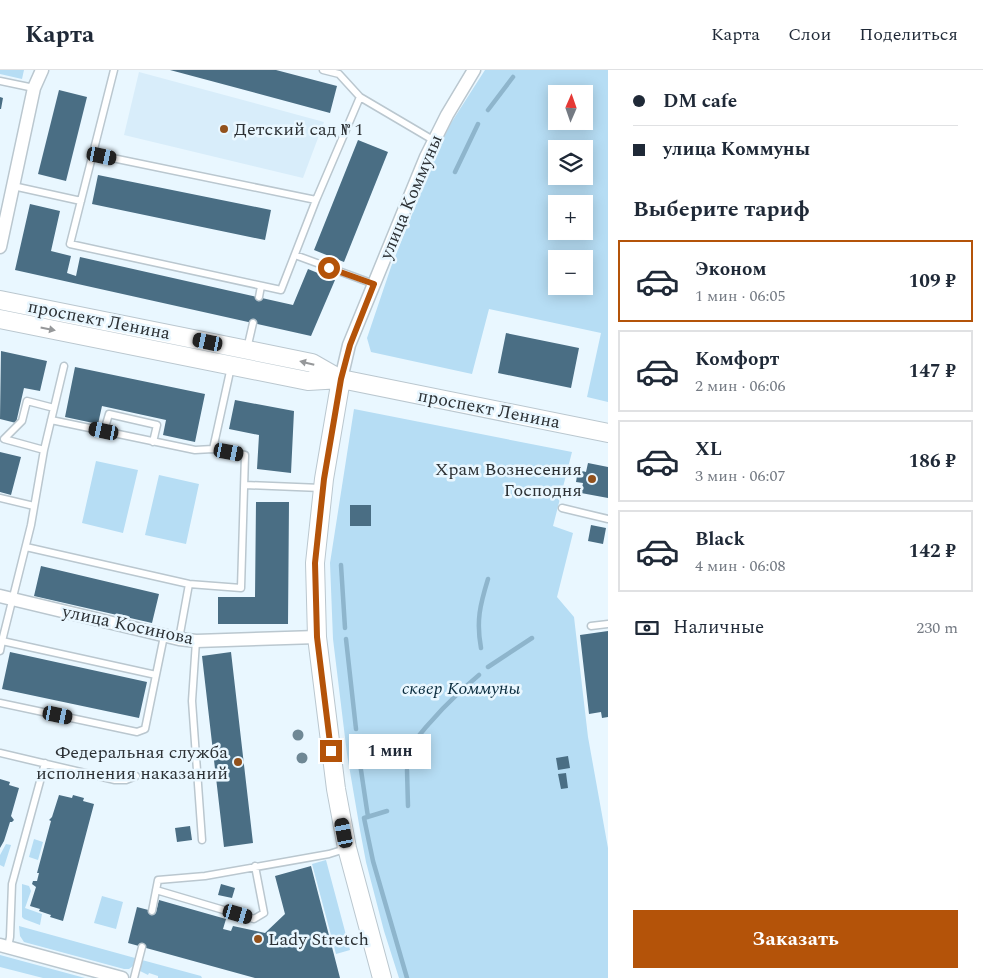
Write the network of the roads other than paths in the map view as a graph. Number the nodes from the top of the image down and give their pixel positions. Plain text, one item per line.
1 (42, 70) edge
2 (114, 70) edge
3 (323, 70) edge
4 (474, 70) edge
5 (340, 72) edge
6 (0, 81) edge
7 (34, 88) junction
8 (360, 97) junction
9 (433, 140) junction
10 (93, 154) junction
11 (13, 186) junction
12 (316, 200) junction
13 (81, 201) junction
14 (3, 217) edge
15 (0, 247) edge
16 (295, 255) junction
17 (374, 284) junction
18 (261, 286) junction
19 (259, 297) dead end
20 (0, 300) edge
21 (0, 319) edge
22 (253, 323) dead end
23 (247, 350) junction
24 (64, 366) dead end
25 (232, 366) junction
26 (341, 379) junction
27 (54, 408) junction
28 (51, 420) junction
29 (104, 431) junction
30 (608, 433) edge
31 (153, 442) junction
32 (213, 449) junction
33 (44, 450) junction
34 (244, 485) junction
35 (323, 488) junction
36 (0, 498) edge
37 (34, 506) junction
38 (562, 508) dead end
39 (608, 519) edge
40 (26, 547) junction
41 (189, 584) junction
42 (0, 596) edge
43 (13, 600) junction
44 (608, 624) edge
45 (591, 626) dead end
46 (164, 636) junction
47 (317, 637) junction
48 (179, 639) junction
49 (2, 641) junction
50 (196, 641) junction
51 (0, 651) edge
52 (156, 675) junction
53 (0, 703) edge
54 (0, 753) edge
55 (45, 763) junction
56 (136, 776) dead end
57 (202, 840) dead end
58 (347, 848) junction
59 (255, 866) junction
60 (156, 890) junction
61 (152, 911) dead end
62 (4, 946) edge
63 (142, 947) dead end
64 (122, 978) edge
65 (134, 978) edge
66 (382, 978) edge

1 - 7 street
2 - 10 lane
3 - 5 lane
4 - 9 street, улица Коммуны
5 - 8 lane
6 - 7 lane
7 - 11 street
8 - 9 lane
8 - 12 lane
9 - 17 street, улица Коммуны
10 - 12 lane
10 - 13 lane
11 - 13 lane
11 - 14 street
12 - 16 lane
13 - 18 lane
14 - 15 street
16 - 17 lane
16 - 18 lane
17 - 26 street, улица Коммуны
18 - 19 lane
20 - 23 main road, проспект Ленина
21 -> 25 main road, проспект Ленина
22 - 23 lane
26 -> 23 main road, проспект Ленина
24 - 27 lane
25 - 26 main road, проспект Ленина
25 - 32 lane
26 - 30 main road, проспект Ленина
26 - 35 main road, улица Коммуны
27 - 28 lane
27 - 33 lane
28 - 29 lane
28 - 33 lane
29 - 31 lane
29 - 31 lane
31 - 32 lane
32 - 34 lane
33 - 37 lane
34 - 35 lane
34 - 41 lane
35 - 47 main road, улица Коммуны
36 - 37 lane
37 - 40 lane
38 - 39 lane
40 - 41 lane
40 - 43 lane
41 - 48 lane
42 - 43 street, улица Косинова
43 - 46 street, улица Косинова
43 - 49 lane
44 - 45 lane
46 - 48 street, улица Косинова
46 - 52 lane
47 - 50 street, улица Косинова
47 - 58 main road, улица Коммуны
48 - 50 street, улица Косинова
49 - 51 lane
49 - 52 lane
50 - 57 lane
52 - 53 lane
54 - 55 lane
55 - 56 lane
55 - 62 lane
58 - 59 lane
58 - 66 main road, улица Коммуны
59 - 60 lane
59 - 60 lane
60 - 61 lane
62 - 64 street
63 - 65 lane

